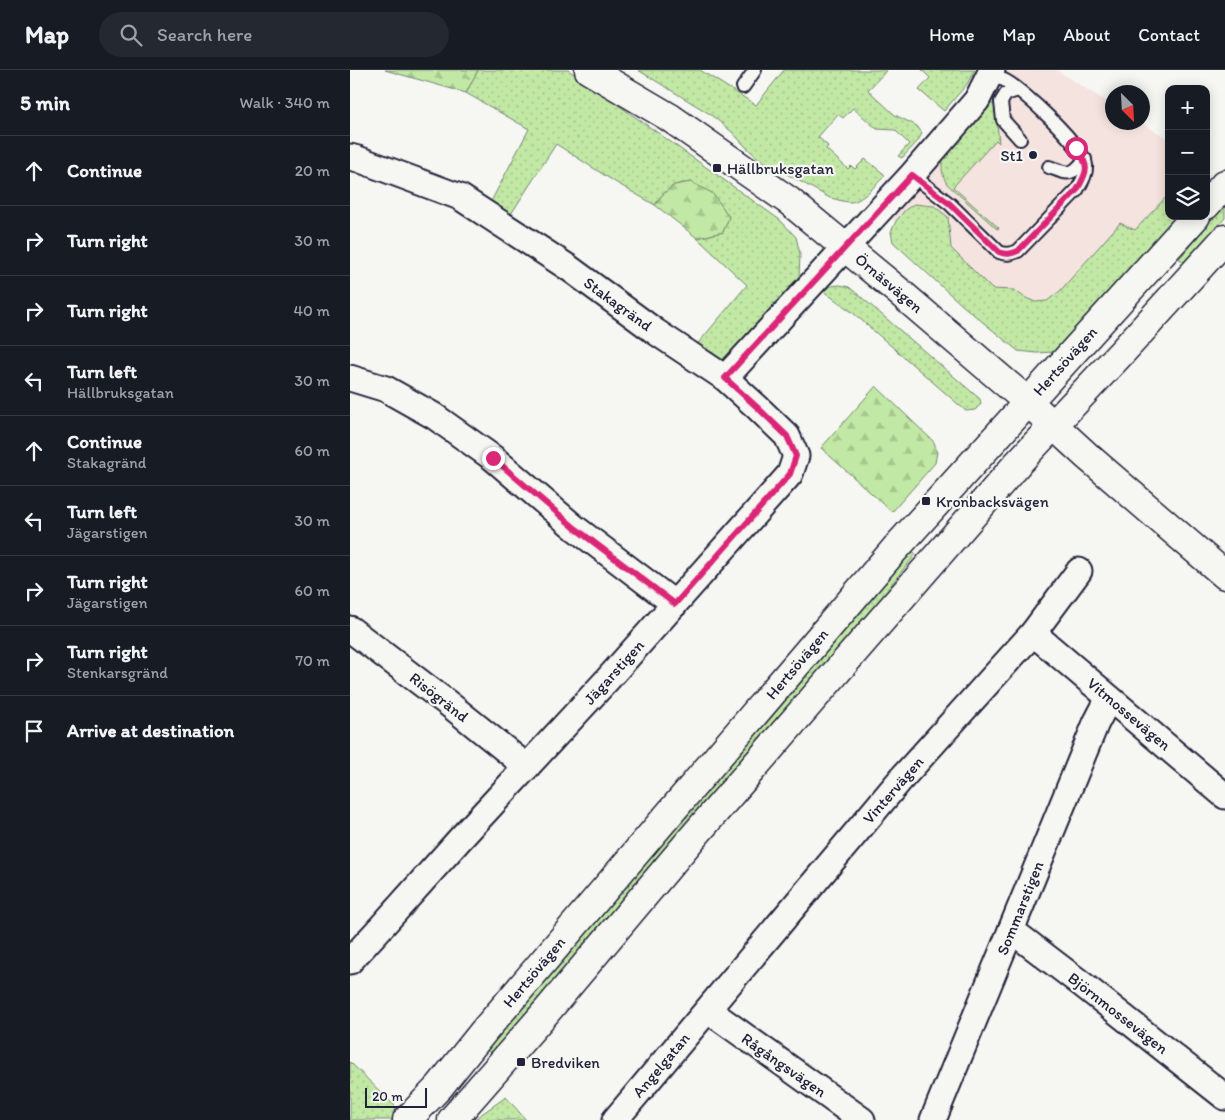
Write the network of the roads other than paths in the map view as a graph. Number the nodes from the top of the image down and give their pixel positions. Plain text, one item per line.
1 (589, 70) edge
2 (755, 70) edge
3 (990, 73) edge
4 (743, 87) dead end
5 (1018, 90) junction
6 (1020, 139) dead end
7 (350, 157) edge
8 (1085, 159) junction
9 (1049, 167) dead end
10 (912, 175) junction
11 (1225, 184) edge
12 (1210, 201) edge
13 (1192, 220) edge
14 (1225, 239) edge
15 (845, 246) junction
16 (350, 378) edge
17 (725, 378) junction
18 (1028, 402) junction
19 (1054, 426) junction
20 (1079, 571) dead end
21 (1225, 575) edge
22 (675, 604) junction
23 (350, 629) edge
24 (1032, 633) junction
25 (1109, 698) junction
26 (527, 767) junction
27 (1225, 796) edge
28 (1011, 930) junction
29 (350, 961) edge
30 (708, 1010) junction
31 (1225, 1097) edge
32 (407, 1120) edge
33 (452, 1120) edge
34 (615, 1120) edge
35 (862, 1120) edge
36 (933, 1120) edge

1 - 15 main road, Örnäsvägen
2 - 4 lane
3 - 5 lane
3 - 10 street
5 - 6 lane
5 - 8 lane
7 - 17 street, Stakagränd
8 - 9 lane
8 - 10 lane
10 - 15 street
11 - 12 main road
13 - 18 main road, Hertsövägen
14 - 19 main road
15 - 17 street
15 - 18 main road, Örnäsvägen
16 - 22 street
17 - 22 street, Jägarstigen
18 - 19 main road, Örnäsvägen
18 - 32 main road, Hertsövägen
19 - 21 main road
19 - 33 main road
20 - 24 street, Vintervägen
22 - 26 street, Jägarstigen
23 - 26 street, Risögränd
24 - 25 street, Vitmossevägen
24 - 30 street, Vintervägen
25 - 27 street, Vitmossevägen
25 - 28 street, Sommarstigen
26 - 29 street, Jägarstigen
28 - 31 street, Björnmossevägen
28 - 36 street, Sommarstigen
30 - 34 street, Angelgatan
30 - 35 street, Rågångsvägen

